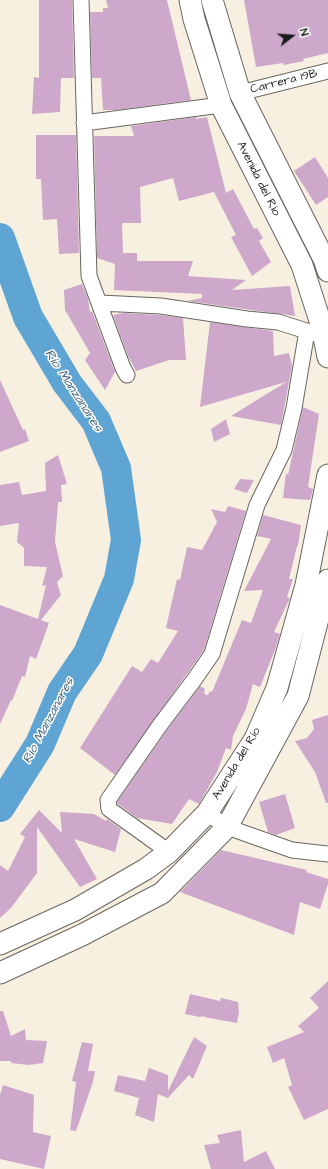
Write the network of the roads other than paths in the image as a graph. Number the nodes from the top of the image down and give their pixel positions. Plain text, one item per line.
1 (81, 0) edge
2 (190, 0) edge
3 (212, 0) edge
4 (328, 71) edge
5 (240, 93) junction
6 (221, 105) junction
7 (84, 123) junction
8 (327, 261) edge
9 (100, 303) junction
10 (316, 334) junction
11 (328, 357) edge
12 (127, 375) dead end
13 (328, 475) edge
14 (328, 579) edge
15 (306, 586) junction
16 (207, 813) junction
17 (227, 827) junction
18 (168, 852) junction
19 (328, 854) edge
20 (0, 944) edge
21 (0, 973) edge

1 - 7 street
2 - 6 main road, Avenida del Río
3 - 5 main road, Avenida del Río
4 - 5 street, Carrera 19B
5 - 8 main road, Avenida del Río
6 - 7 street
6 - 10 main road, Avenida del Río
7 - 9 street
9 - 10 street
9 - 12 street
10 - 11 main road, Avenida del Río
10 - 18 street
13 - 15 main road, Avenida del Río
14 - 15 street
14 - 17 main road, Avenida del Río
15 - 16 main road, Avenida del Río
16 - 17 street
16 - 18 main road, Avenida del Río
17 - 19 street
17 - 21 main road, Avenida del Río
18 - 20 main road, Avenida del Río

